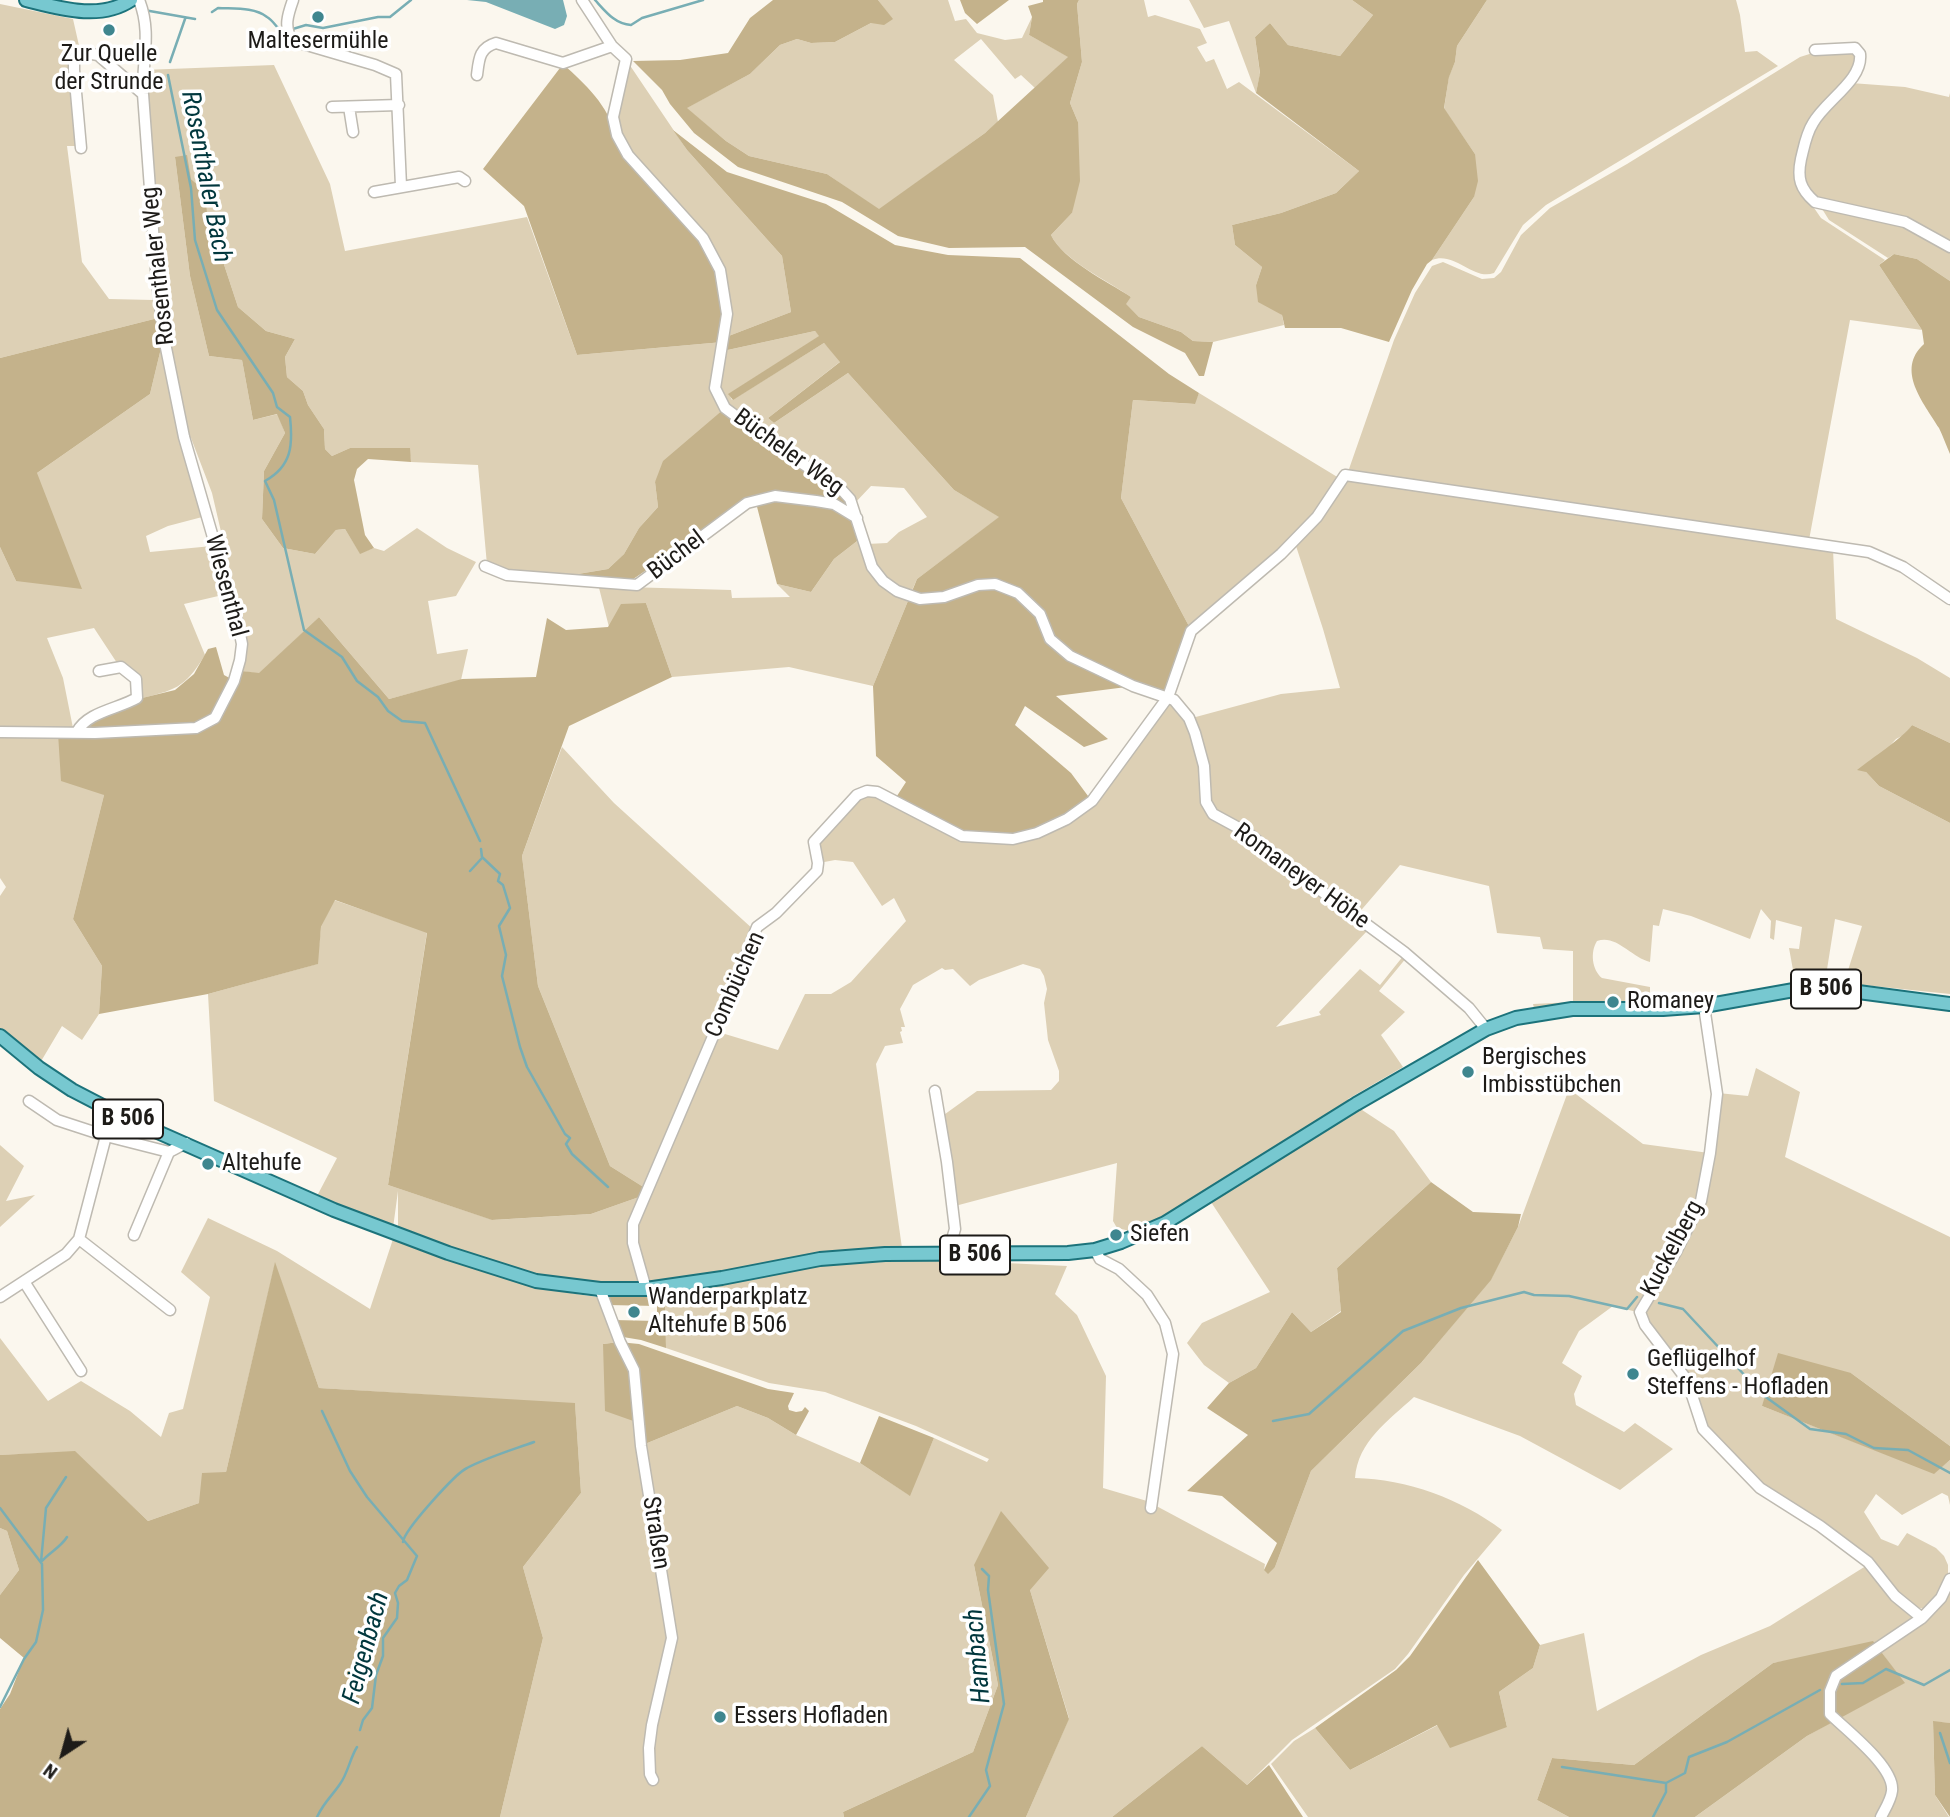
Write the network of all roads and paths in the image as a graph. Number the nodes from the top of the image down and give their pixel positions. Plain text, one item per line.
1 (26, 0) edge
2 (293, 0) edge
3 (582, 0) edge
4 (131, 2) edge
5 (612, 46) junction
6 (1815, 50) dead end
7 (477, 75) dead end
8 (143, 94) junction
9 (399, 105) junction
10 (332, 107) dead end
11 (349, 107) junction
12 (353, 132) dead end
13 (81, 148) dead end
14 (465, 181) dead end
15 (401, 186) junction
16 (374, 192) dead end
17 (1950, 247) edge
18 (184, 437) joint
19 (858, 518) junction
20 (485, 566) dead end
21 (1950, 599) edge
22 (99, 671) dead end
23 (1168, 697) junction
24 (0, 732) edge
25 (77, 732) junction
26 (1950, 1004) edge
27 (1704, 1006) junction
28 (1486, 1029) junction
29 (0, 1036) edge
30 (935, 1091) dead end
31 (29, 1101) dead end
32 (106, 1136) junction
33 (186, 1143) junction
34 (169, 1152) junction
35 (134, 1235) dead end
36 (79, 1239) junction
37 (1095, 1250) junction
38 (947, 1255) junction
39 (25, 1283) junction
40 (600, 1289) junction
41 (646, 1289) junction
42 (0, 1297) edge
43 (170, 1310) dead end
44 (80, 1371) dead end
45 (1150, 1508) dead end
46 (1950, 1580) edge
47 (1922, 1618) junction
48 (653, 1780) dead end
49 (1881, 1817) edge

1 - 4 main road
2 - 9 street
3 - 5 street, Bücheler Weg
4 - 8 street, Rosenthaler Weg
5 - 7 street
5 - 19 street, Bücheler Weg
6 - 17 street
8 - 13 street
8 - 18 street, Rosenthaler Weg
9 - 11 street
9 - 15 street
10 - 11 street
11 - 12 street
14 - 15 street
15 - 16 street
18 - 25 street, Wiesenthal
19 - 20 street, Büchel
19 - 23 street, Bücheler Weg
21 - 23 street
22 - 25 street
23 - 28 street, Romaneyer Höhe
23 - 41 street, Combüchen
24 - 25 street, Wiesenthal
26 - 27 main road, B 506
27 - 28 main road, B 506
27 - 47 street, Kuckelberg
28 - 37 main road, B 506
29 - 33 main road, B 506
30 - 38 street
31 - 32 street
32 - 34 street
32 - 36 street
33 - 34 street
33 - 40 main road, B 506
34 - 35 street
36 - 39 street
36 - 43 street
37 - 38 main road, B 506
37 - 45 street
38 - 41 main road, B 506
39 - 42 street
39 - 44 street
40 - 41 main road, B 506
40 - 48 street, Straßen
46 - 47 street
47 - 49 street

